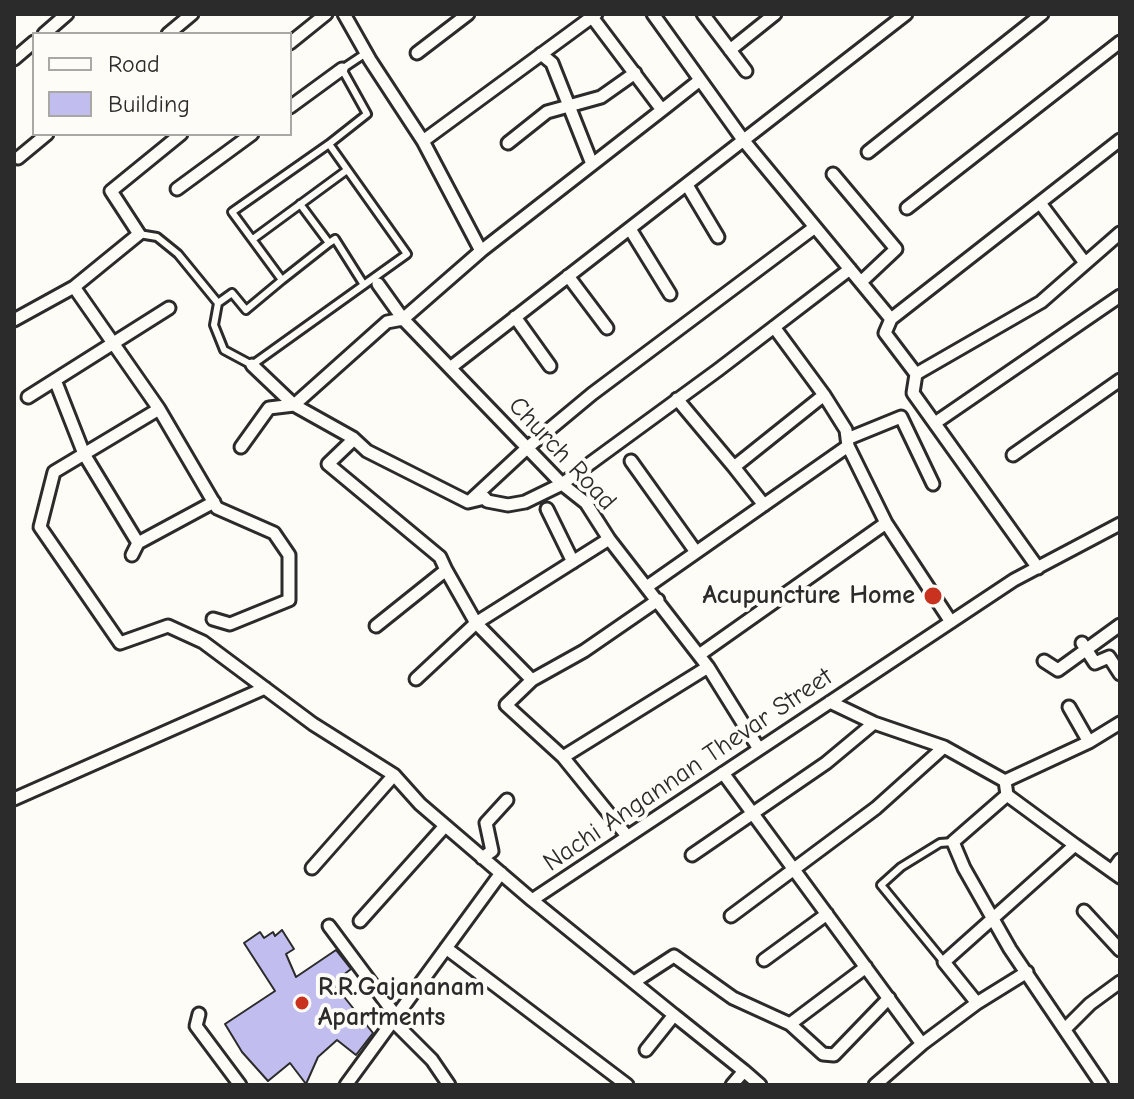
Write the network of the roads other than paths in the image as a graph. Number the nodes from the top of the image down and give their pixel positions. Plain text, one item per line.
1 (67, 14) edge
2 (192, 14) edge
3 (326, 14) edge
4 (344, 14) edge
5 (468, 14) edge
6 (653, 14) edge
7 (703, 14) edge
8 (775, 14) edge
9 (906, 14) edge
10 (1042, 14) edge
11 (594, 15) edge
12 (46, 32) edge
13 (170, 32) edge
14 (292, 41) edge
15 (1120, 42) edge
16 (32, 44) edge
17 (730, 50) junction
18 (366, 53) junction
19 (417, 53) dead end
20 (541, 54) junction
21 (14, 59) edge
22 (342, 69) junction
23 (746, 71) dead end
24 (635, 73) junction
25 (700, 80) junction
26 (292, 106) edge
27 (569, 107) junction
28 (662, 110) junction
29 (45, 136) edge
30 (179, 136) edge
31 (249, 136) edge
32 (1120, 140) edge
33 (423, 141) junction
34 (744, 141) junction
35 (508, 143) dead end
36 (329, 144) junction
37 (868, 152) dead end
38 (18, 158) dead end
39 (592, 164) junction
40 (347, 170) junction
41 (833, 174) dead end
42 (687, 185) junction
43 (177, 189) dead end
44 (1040, 203) junction
45 (300, 204) junction
46 (907, 208) dead end
47 (815, 227) junction
48 (630, 229) junction
49 (1120, 233) edge
50 (139, 234) junction
51 (718, 237) dead end
52 (253, 239) junction
53 (329, 243) junction
54 (481, 251) junction
55 (1085, 263) junction
56 (850, 269) junction
57 (568, 276) junction
58 (282, 280) junction
59 (376, 281) junction
60 (861, 282) junction
61 (364, 285) junction
62 (74, 287) junction
63 (670, 294) dead end
64 (1120, 296) edge
65 (218, 303) junction
66 (169, 308) dead end
67 (515, 317) junction
68 (403, 319) junction
69 (891, 319) junction
70 (14, 320) edge
71 (774, 327) junction
72 (607, 328) dead end
73 (113, 343) junction
74 (252, 365) junction
75 (550, 366) dead end
76 (450, 368) junction
77 (916, 374) junction
78 (55, 380) junction
79 (1120, 380) edge
80 (824, 395) junction
81 (28, 397) dead end
82 (677, 399) junction
83 (294, 405) junction
84 (159, 409) junction
85 (935, 423) junction
86 (354, 439) junction
87 (848, 442) junction
88 (241, 447) dead end
89 (527, 448) junction
90 (84, 454) junction
91 (1013, 455) dead end
92 (631, 461) dead end
93 (734, 467) junction
94 (562, 484) junction
95 (933, 484) dead end
96 (214, 502) junction
97 (468, 502) junction
98 (764, 505) junction
99 (547, 509) dead end
100 (886, 523) junction
101 (1120, 524) edge
102 (609, 539) junction
103 (138, 543) junction
104 (696, 552) junction
105 (132, 555) dead end
106 (573, 562) junction
107 (1038, 568) junction
108 (446, 570) junction
109 (648, 586) junction
110 (658, 600) junction
111 (213, 619) dead end
112 (951, 622) junction
113 (476, 623) junction
114 (1120, 625) edge
115 (376, 626) dead end
116 (1084, 647) junction
117 (699, 655) junction
118 (1044, 661) dead end
119 (708, 667) junction
120 (1120, 674) edge
121 (416, 679) dead end
122 (532, 680) junction
123 (265, 688) junction
124 (830, 702) junction
125 (1069, 707) dead end
126 (874, 723) junction
127 (1120, 723) edge
128 (1089, 742) junction
129 (944, 747) junction
130 (759, 749) junction
131 (563, 757) junction
132 (723, 773) junction
133 (394, 775) junction
134 (1005, 781) junction
135 (1007, 795) junction
136 (14, 799) edge
137 (507, 800) dead end
138 (753, 813) junction
139 (445, 826) junction
140 (627, 836) junction
141 (953, 842) junction
142 (1075, 845) junction
143 (692, 855) dead end
144 (482, 858) junction
145 (1120, 860) edge
146 (312, 868) dead end
147 (795, 870) junction
148 (501, 873) junction
149 (1116, 874) edge
150 (532, 900) junction
151 (1084, 911) dead end
152 (827, 914) junction
153 (731, 916) dead end
154 (993, 920) junction
155 (360, 921) dead end
156 (329, 926) dead end
157 (446, 948) junction
158 (1120, 950) edge
159 (764, 960) dead end
160 (944, 962) junction
161 (866, 967) junction
162 (1027, 972) junction
163 (634, 982) junction
164 (1120, 982) edge
165 (889, 998) junction
166 (977, 1003) junction
167 (199, 1014) dead end
168 (674, 1015) junction
169 (395, 1019) junction
170 (790, 1024) junction
171 (1065, 1029) junction
172 (922, 1044) junction
173 (646, 1050) dead end
174 (744, 1071) junction
175 (240, 1085) edge
176 (346, 1085) edge
177 (449, 1085) edge
178 (627, 1085) edge
179 (732, 1085) edge
180 (760, 1085) edge
181 (875, 1085) edge
182 (1102, 1085) edge

1 - 12 street
2 - 13 street
3 - 14 street
4 - 18 street
5 - 19 street
6 - 25 street
7 - 17 street
8 - 17 street
9 - 34 street
10 - 37 street
11 - 20 street
11 - 24 street
15 - 46 street
16 - 21 street
17 - 23 street
18 - 22 lane
18 - 33 street
20 - 27 street
20 - 33 street
22 - 26 street
22 - 36 lane
24 - 27 street
24 - 28 street
25 - 28 street
25 - 34 street
27 - 35 street
27 - 39 street
28 - 39 street
29 - 38 street
30 - 50 street
31 - 43 street
32 - 44 street
33 - 54 street
34 - 42 street
34 - 47 street
36 - 40 lane
36 - 52 lane
39 - 54 street
40 - 45 lane
40 - 59 lane
41 - 60 street
42 - 48 street
42 - 51 street
44 - 55 street
44 - 69 street
45 - 52 lane
45 - 53 lane
47 - 56 street
47 - 89 street
48 - 57 street
48 - 63 street
49 - 55 street
50 - 62 street
50 - 65 lane
52 - 58 lane
53 - 58 lane
53 - 61 lane
54 - 68 street
55 - 77 street
56 - 60 street
56 - 71 street
57 - 67 street
57 - 72 street
58 - 65 lane
59 - 61 lane
59 - 68 street, Church Road
60 - 69 street
61 - 74 lane
62 - 70 street
62 - 73 street
64 - 85 street
65 - 74 lane
66 - 73 street
67 - 75 street
67 - 76 street
68 - 76 street, Church Road
68 - 83 street
69 - 77 street
71 - 80 street
71 - 82 street
73 - 78 street
73 - 84 street
74 - 83 street
76 - 89 street, Church Road
77 - 85 street
78 - 81 street
78 - 90 street
79 - 91 street
80 - 87 street
80 - 93 street
82 - 93 street
82 - 94 street
83 - 86 street
83 - 88 street
84 - 90 street, Nachi Angannan Thevar Street
84 - 96 street
85 - 107 street
86 - 97 street
86 - 108 street
87 - 95 street
87 - 98 street
87 - 100 street
89 - 94 street, Church Road
89 - 97 street
90 - 103 street
90 - 123 street, Nachi Angannan Thevar Street
92 - 104 street
93 - 98 street
94 - 97 street
94 - 102 street, Church Road
96 - 103 street
96 - 111 street
98 - 104 street
99 - 106 street
100 - 112 street
100 - 117 street
101 - 107 street, Nachi Angannan Thevar Street
102 - 106 street
102 - 109 street, Church Road
103 - 105 street
104 - 109 street
106 - 113 street
107 - 112 street, Nachi Angannan Thevar Street
108 - 113 street
108 - 115 street
109 - 110 street, Church Road
110 - 117 street, Church Road
110 - 122 street
112 - 124 street, Nachi Angannan Thevar Street
113 - 121 street
113 - 122 street
114 - 116 street
116 - 118 street
116 - 120 street
117 - 119 street, Church Road
119 - 130 street, Church Road
119 - 131 street
122 - 131 street
123 - 133 street, Nachi Angannan Thevar Street
123 - 136 street
124 - 126 street
124 - 130 street, Nachi Angannan Thevar Street
125 - 128 street
126 - 129 street
126 - 138 street
127 - 128 street
128 - 134 street
129 - 134 street
129 - 147 street
130 - 132 street, Nachi Angannan Thevar Street
131 - 140 street
132 - 138 street
132 - 140 street, Nachi Angannan Thevar Street
133 - 139 street, Nachi Angannan Thevar Street
133 - 146 street
134 - 135 street
135 - 141 street
135 - 142 street
137 - 144 street
138 - 143 street
138 - 147 street
139 - 144 street, Nachi Angannan Thevar Street
139 - 155 street
140 - 150 street, Nachi Angannan Thevar Street
141 - 154 street
141 - 160 lane
142 - 149 street
142 - 154 street
144 - 148 street, Nachi Angannan Thevar Street
145 - 149 street
147 - 152 street
147 - 153 street
148 - 150 street, Nachi Angannan Thevar Street
148 - 157 street
150 - 163 street
151 - 158 street
152 - 159 street
152 - 161 street
154 - 160 street
154 - 162 street
156 - 169 street
157 - 169 street
157 - 178 street
160 - 166 street
161 - 165 street
161 - 170 street
162 - 166 street
162 - 171 street
163 - 168 street
163 - 170 street
164 - 171 street
165 - 170 street
165 - 172 street
166 - 172 street
167 - 175 street
168 - 173 street
168 - 174 street
169 - 176 street
169 - 177 street
171 - 182 street
172 - 181 street
174 - 179 street
174 - 180 street

